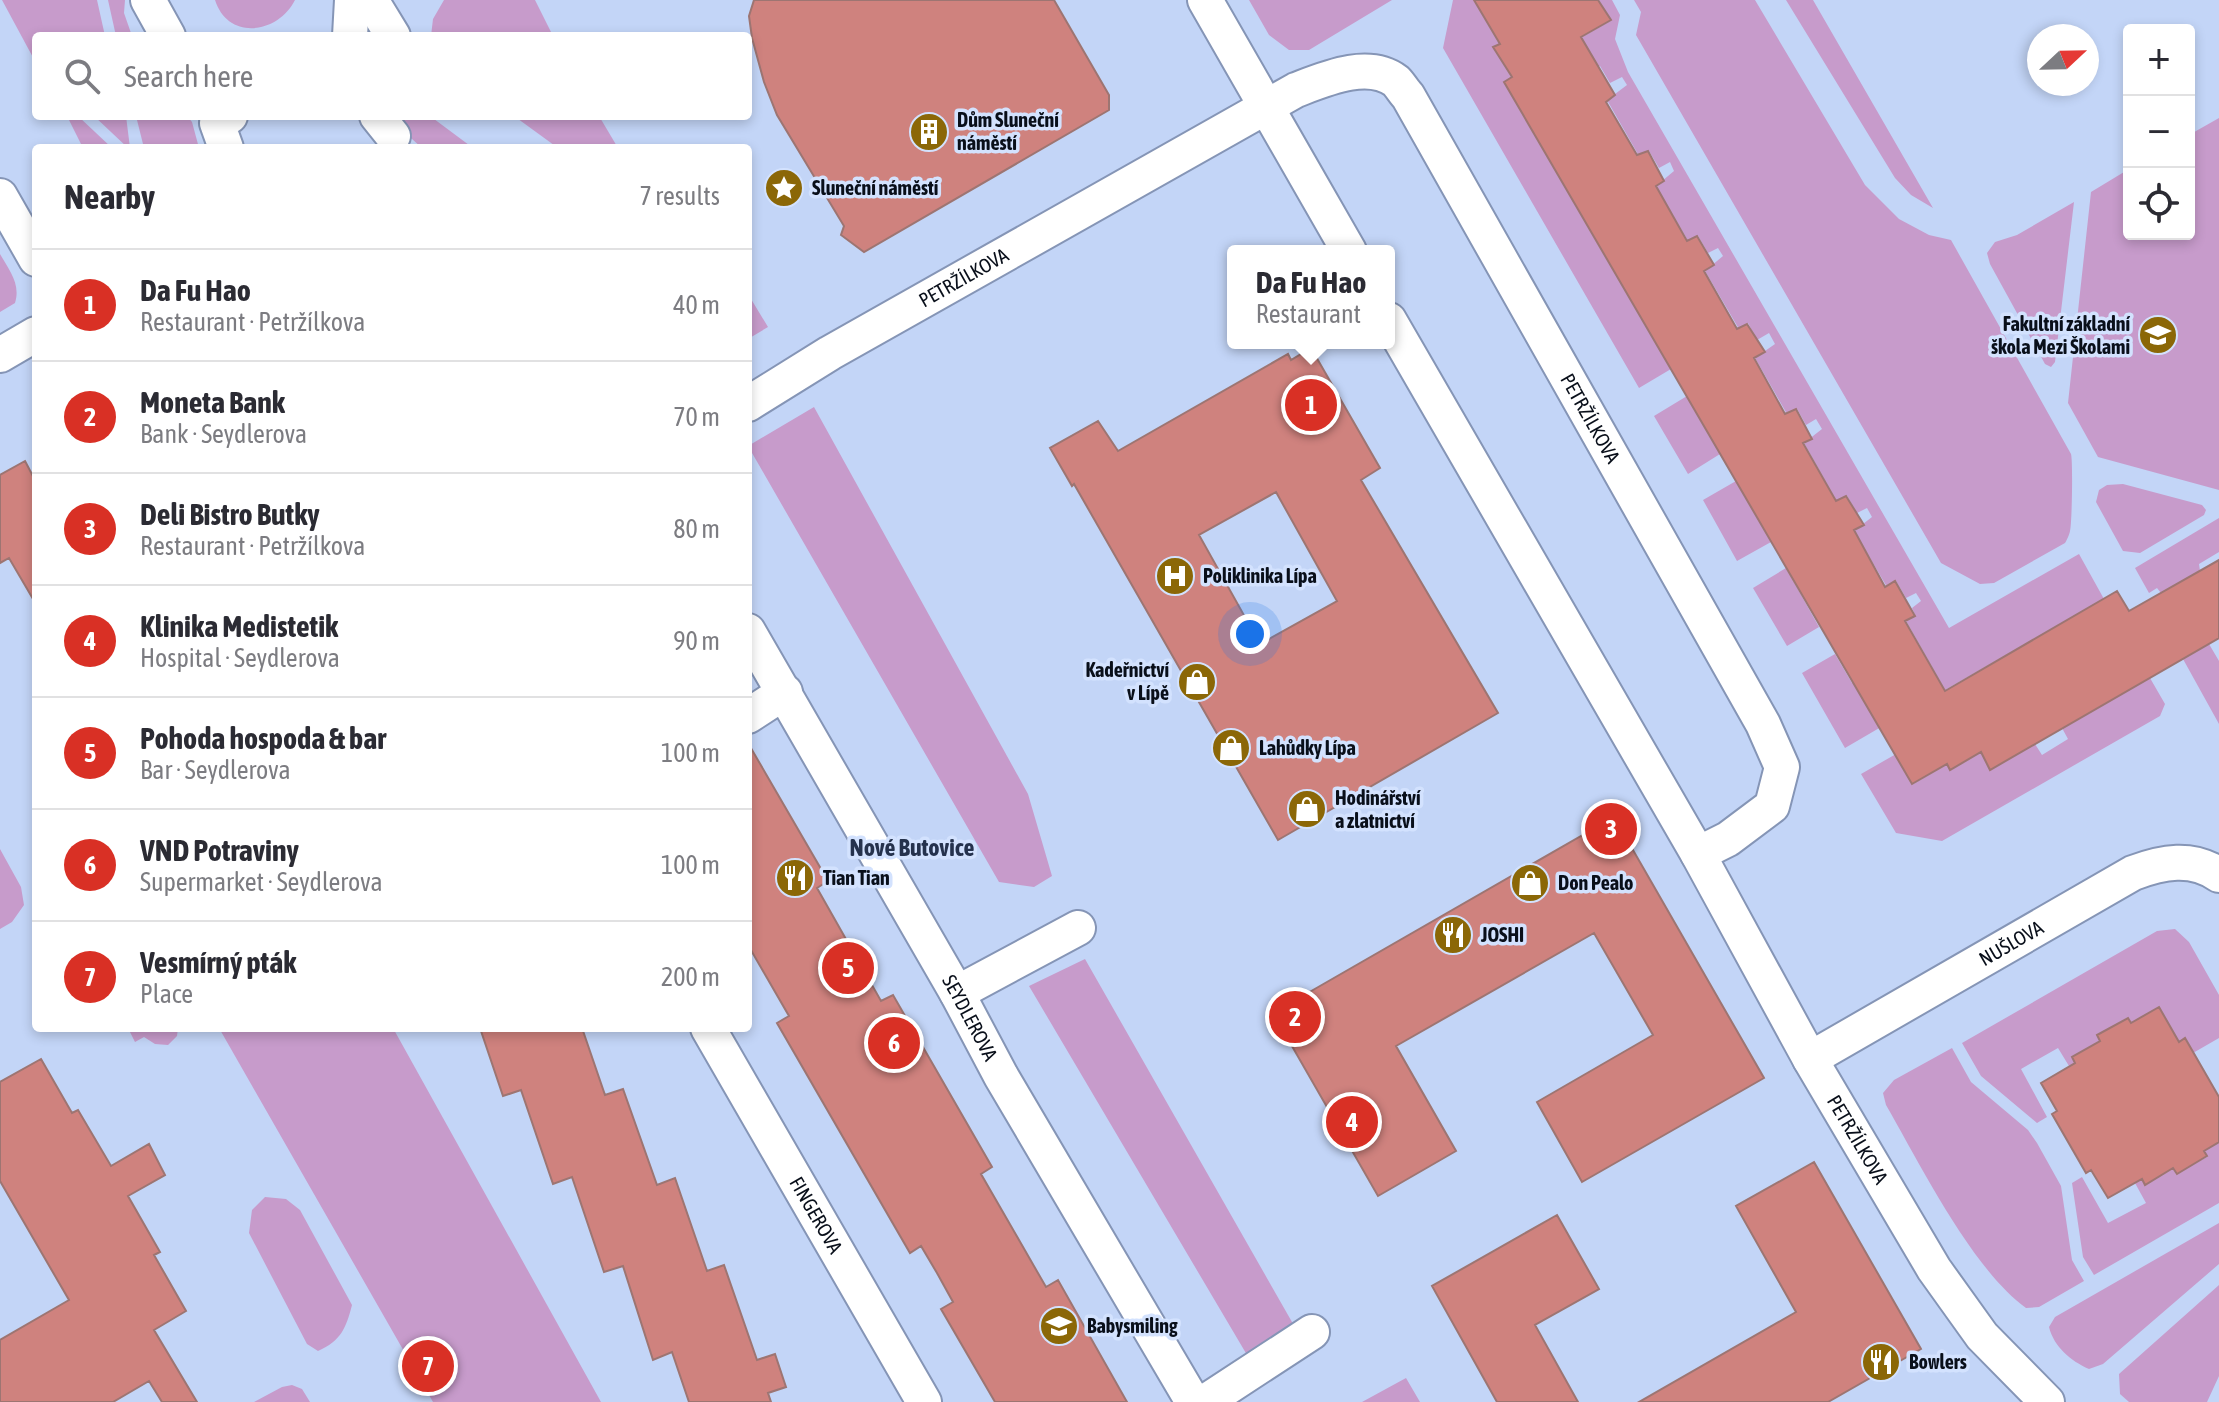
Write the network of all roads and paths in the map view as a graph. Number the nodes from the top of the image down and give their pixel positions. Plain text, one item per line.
1 (148, 0) edge
2 (352, 0) edge
3 (1205, 0) edge
4 (165, 32) edge
5 (350, 32) edge
6 (1266, 106) junction
7 (0, 196) edge
8 (1346, 245) edge
9 (32, 252) edge
10 (1395, 330) edge
11 (32, 336) edge
12 (0, 355) edge
13 (752, 402) edge
14 (752, 638) edge
15 (785, 692) junction
16 (752, 713) edge
17 (1698, 854) junction
18 (2219, 875) edge
19 (1078, 928) dead end
20 (957, 993) junction
21 (710, 1032) edge
22 (1810, 1059) junction
23 (1312, 1332) dead end
24 (924, 1402) edge
25 (1193, 1402) edge
26 (1205, 1402) edge
27 (2047, 1402) edge

1 - 4 street
2 - 5 street
3 - 6 street
6 - 8 street
6 - 13 street, PETRŽÍLKOVA
6 - 17 street, PETRŽÍLKOVA
7 - 9 street
10 - 17 street, PETRŽÍLKOVA
11 - 12 street
14 - 15 street, SEYDLEROVA
15 - 16 street
15 - 20 street, SEYDLEROVA
17 - 22 street, PETRŽÍLKOVA
18 - 22 street, NUŠLOVA
19 - 20 street
20 - 25 street, SEYDLEROVA
21 - 24 street, FINGEROVA
22 - 27 street, PETRŽÍLKOVA
23 - 26 street

